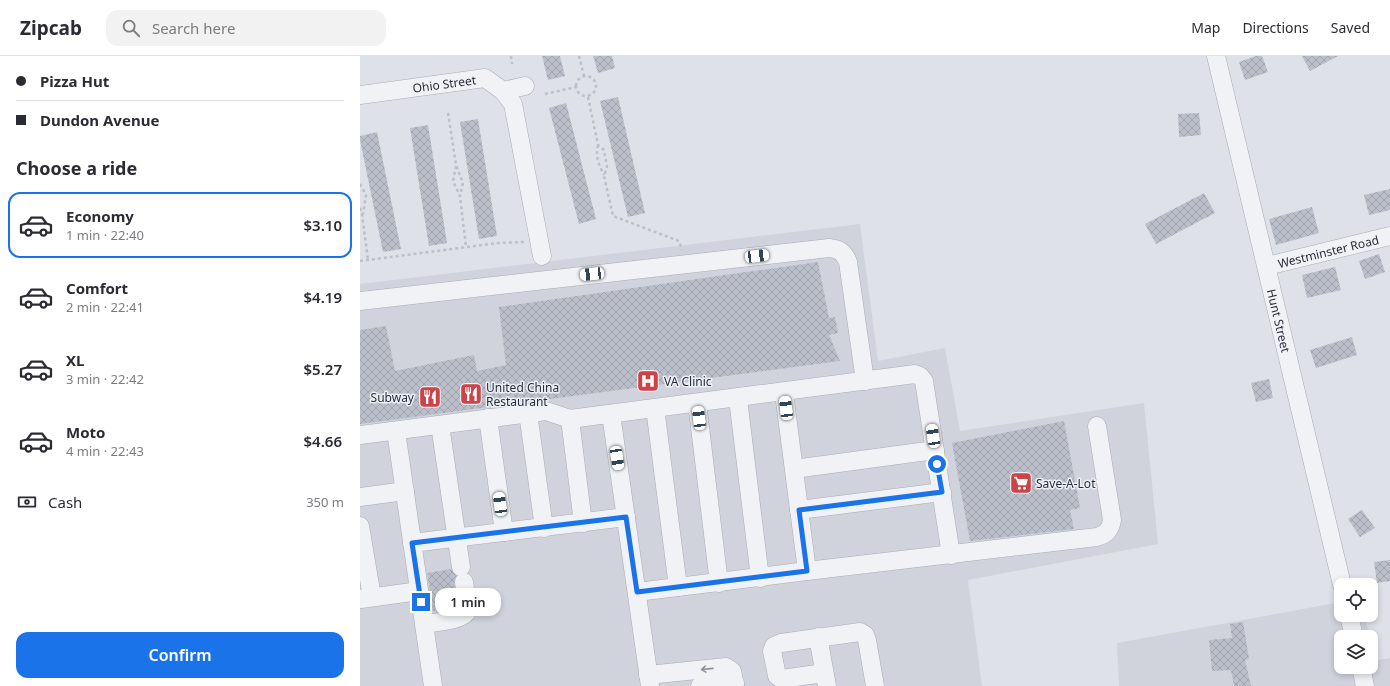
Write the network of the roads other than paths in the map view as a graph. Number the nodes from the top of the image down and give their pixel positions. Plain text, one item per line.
1 (1216, 56) edge
2 (525, 86) dead end
3 (504, 91) junction
4 (360, 95) edge
5 (1390, 236) edge
6 (541, 249) road end
7 (1267, 266) junction
8 (360, 301) edge
9 (865, 381) junction
10 (784, 393) junction
11 (738, 398) junction
12 (697, 404) junction
13 (655, 408) junction
14 (528, 413) junction
15 (611, 414) junction
16 (488, 418) junction
17 (570, 420) junction
18 (440, 425) junction
19 (1096, 426) dead end
20 (396, 430) junction
21 (360, 435) edge
22 (935, 450) junction
23 (794, 469) junction
24 (405, 492) junction
25 (942, 492) junction
26 (360, 498) edge
27 (799, 510) junction
28 (626, 517) junction
29 (583, 523) junction
30 (360, 526) edge
31 (544, 528) junction
32 (504, 532) junction
33 (457, 538) junction
34 (413, 549) junction
35 (951, 555) junction
36 (807, 571) junction
37 (760, 578) junction
38 (1340, 578) edge
39 (719, 583) junction
40 (678, 588) junction
41 (419, 591) junction
42 (637, 592) junction
43 (366, 598) edge
44 (424, 624) junction
45 (818, 637) junction
46 (1362, 674) edge
47 (825, 680) edge
48 (649, 681) edge
49 (728, 685) edge
50 (433, 686) edge
51 (700, 686) edge
52 (875, 686) edge
53 (1365, 686) edge

1 - 7 street, Hunt Street
2 - 3 street
3 - 4 street, Ohio Street
3 - 6 street
5 - 7 street, Westminster Road
7 - 38 street, Hunt Street
8 - 9 street
9 - 10 street
9 - 22 street
10 - 11 street
10 - 23 street
11 - 12 street
11 - 37 street
12 - 13 street
12 - 39 street
13 - 15 street
13 - 40 street
14 - 16 street
14 - 17 street
14 - 31 street
15 - 17 street
15 - 28 street
16 - 18 street
16 - 32 street
17 - 29 street
18 - 20 street
18 - 33 street
19 - 35 street
20 - 21 street
20 - 24 street
22 - 23 street
22 - 25 street
23 - 27 street
24 - 26 street
24 - 34 street
25 - 27 street
25 - 35 street
27 - 36 street
28 - 29 street
28 - 42 street
29 - 31 street
30 - 43 street
31 - 32 street
32 - 33 street
33 - 34 street
33 - 44 street
34 - 41 street
35 - 36 street
36 - 37 street
37 - 39 street
39 - 40 street
40 - 42 street
41 - 43 street
41 - 44 street
42 - 48 street
44 - 50 street
45 - 47 street
45 - 47 street
45 - 52 street
46 - 53 street
49 -> 48 street
49 - 51 street

